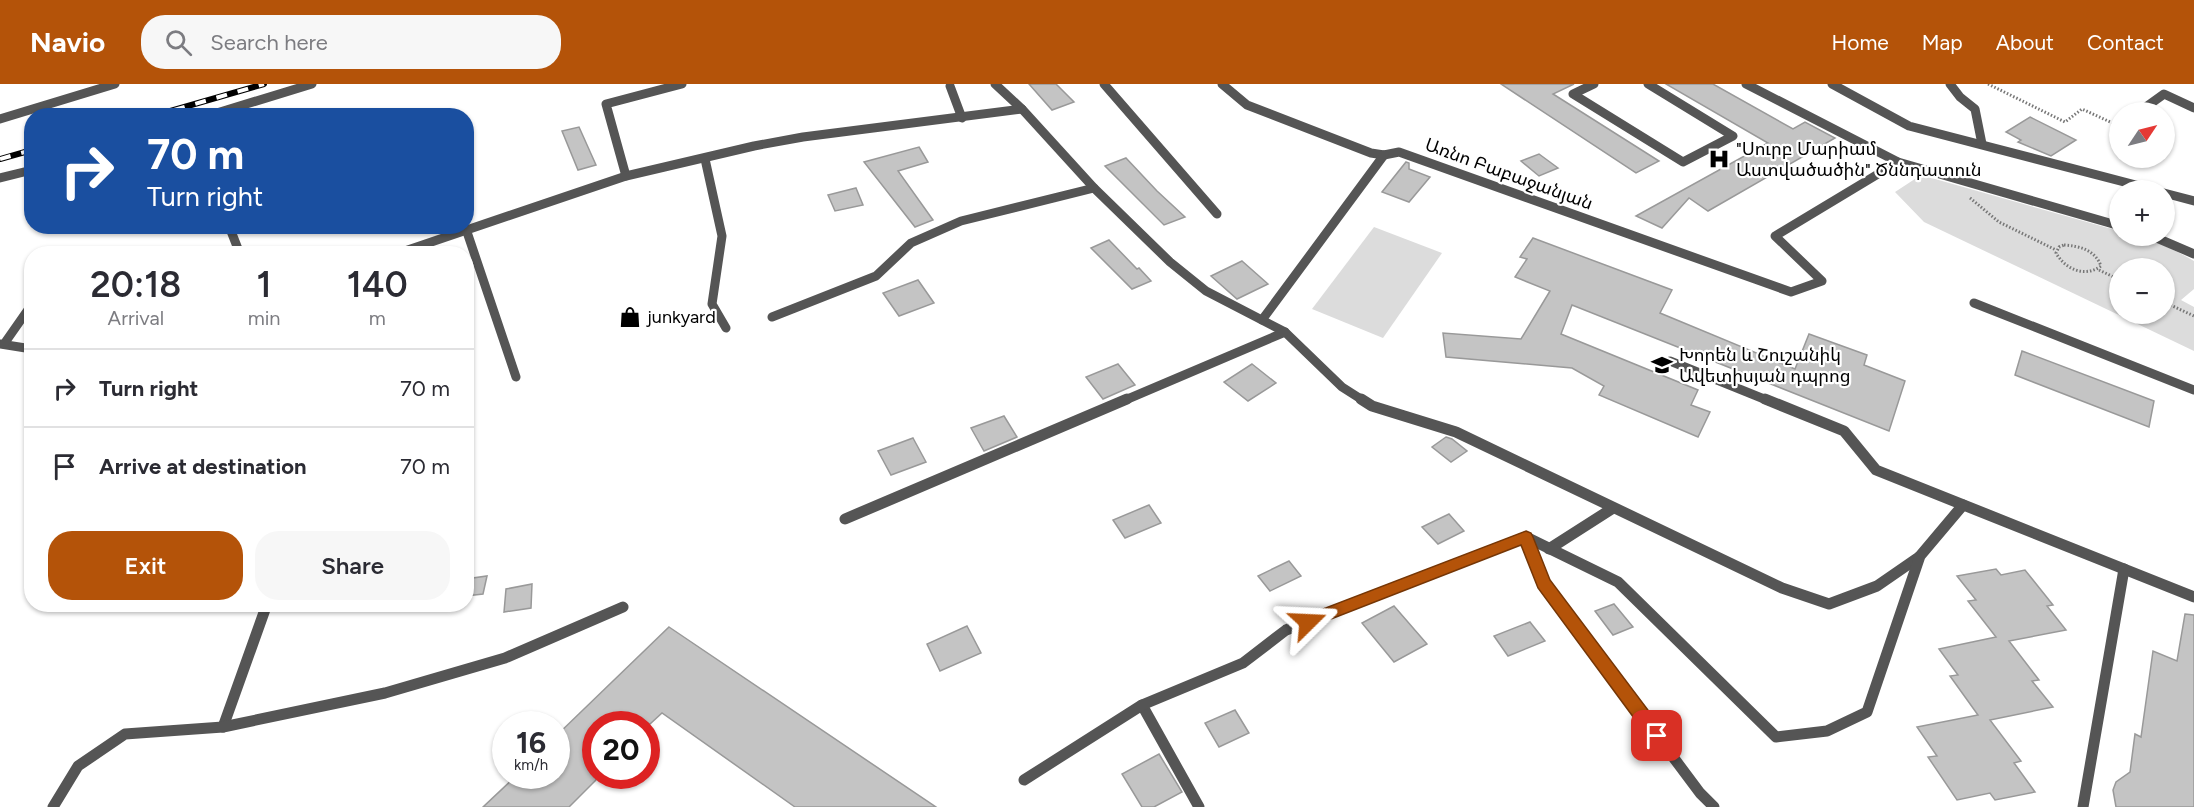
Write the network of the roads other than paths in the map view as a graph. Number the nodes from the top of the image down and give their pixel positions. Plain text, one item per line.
1 (115, 84) edge
2 (312, 84) edge
3 (682, 84) edge
4 (995, 84) edge
5 (1104, 84) edge
6 (1222, 84) edge
7 (1593, 84) edge
8 (1648, 84) edge
9 (1746, 84) edge
10 (1832, 84) edge
11 (1950, 84) edge
12 (950, 86) dead end
13 (2153, 102) edge
14 (36, 108) edge
15 (233, 108) edge
16 (2194, 108) edge
17 (1022, 109) junction
18 (24, 112) edge
19 (962, 118) junction
20 (0, 119) edge
21 (1982, 144) junction
22 (1384, 155) junction
23 (705, 159) junction
24 (1898, 162) junction
25 (24, 172) edge
26 (626, 176) junction
27 (0, 178) edge
28 (2117, 180) edge
29 (1094, 188) junction
30 (2175, 196) edge
31 (2194, 201) edge
32 (1217, 214) dead end
33 (2109, 223) edge
34 (474, 226) edge
35 (452, 234) edge
36 (418, 246) edge
37 (2175, 246) edge
38 (474, 253) edge
39 (2194, 254) edge
40 (1974, 303) dead end
41 (24, 315) edge
42 (772, 317) dead end
43 (1262, 320) junction
44 (726, 328) dead end
45 (1285, 332) junction
46 (2, 344) edge
47 (24, 348) edge
48 (1670, 361) dead end
49 (516, 377) dead end
50 (2194, 390) edge
51 (1963, 505) junction
52 (1612, 508) junction
53 (845, 519) dead end
54 (1526, 537) junction
55 (1549, 549) junction
56 (1920, 556) junction
57 (2124, 569) junction
58 (2194, 597) edge
59 (622, 608) dead end
60 (264, 612) edge
61 (1142, 705) junction
62 (223, 727) junction
63 (1024, 780) dead end
64 (53, 807) edge
65 (1199, 807) edge
66 (1714, 807) edge
67 (2083, 807) edge

1 - 14 lane
2 - 15 lane
3 - 26 lane
4 - 17 lane
5 - 32 lane
6 - 22 lane, Առնո Բաբաջանյան
7 - 8 lane
9 - 24 lane
10 - 21 lane
11 - 21 lane
12 - 19 lane
13 - 16 lane
17 - 19 lane
17 - 29 lane
18 - 20 lane
19 - 23 lane
21 - 28 lane
22 - 24 lane, Առնո Բաբաջանյան
22 - 43 lane
23 - 26 lane
23 - 44 lane
24 - 33 lane
25 - 27 lane
26 - 34 lane
29 - 42 lane
29 - 43 lane
30 - 31 lane
35 - 36 lane
37 - 39 lane
38 - 49 lane
40 - 50 lane
41 - 46 lane
43 - 45 lane
45 - 52 lane
45 - 53 lane
46 - 47 lane
48 - 51 lane
51 - 56 lane
51 - 57 lane
52 - 55 lane
52 - 56 lane
54 - 55 lane
54 - 61 lane
54 - 66 lane
55 - 56 lane
57 - 58 lane
57 - 67 lane
59 - 62 lane
60 - 62 lane
61 - 63 lane
61 - 65 lane
62 - 64 lane

